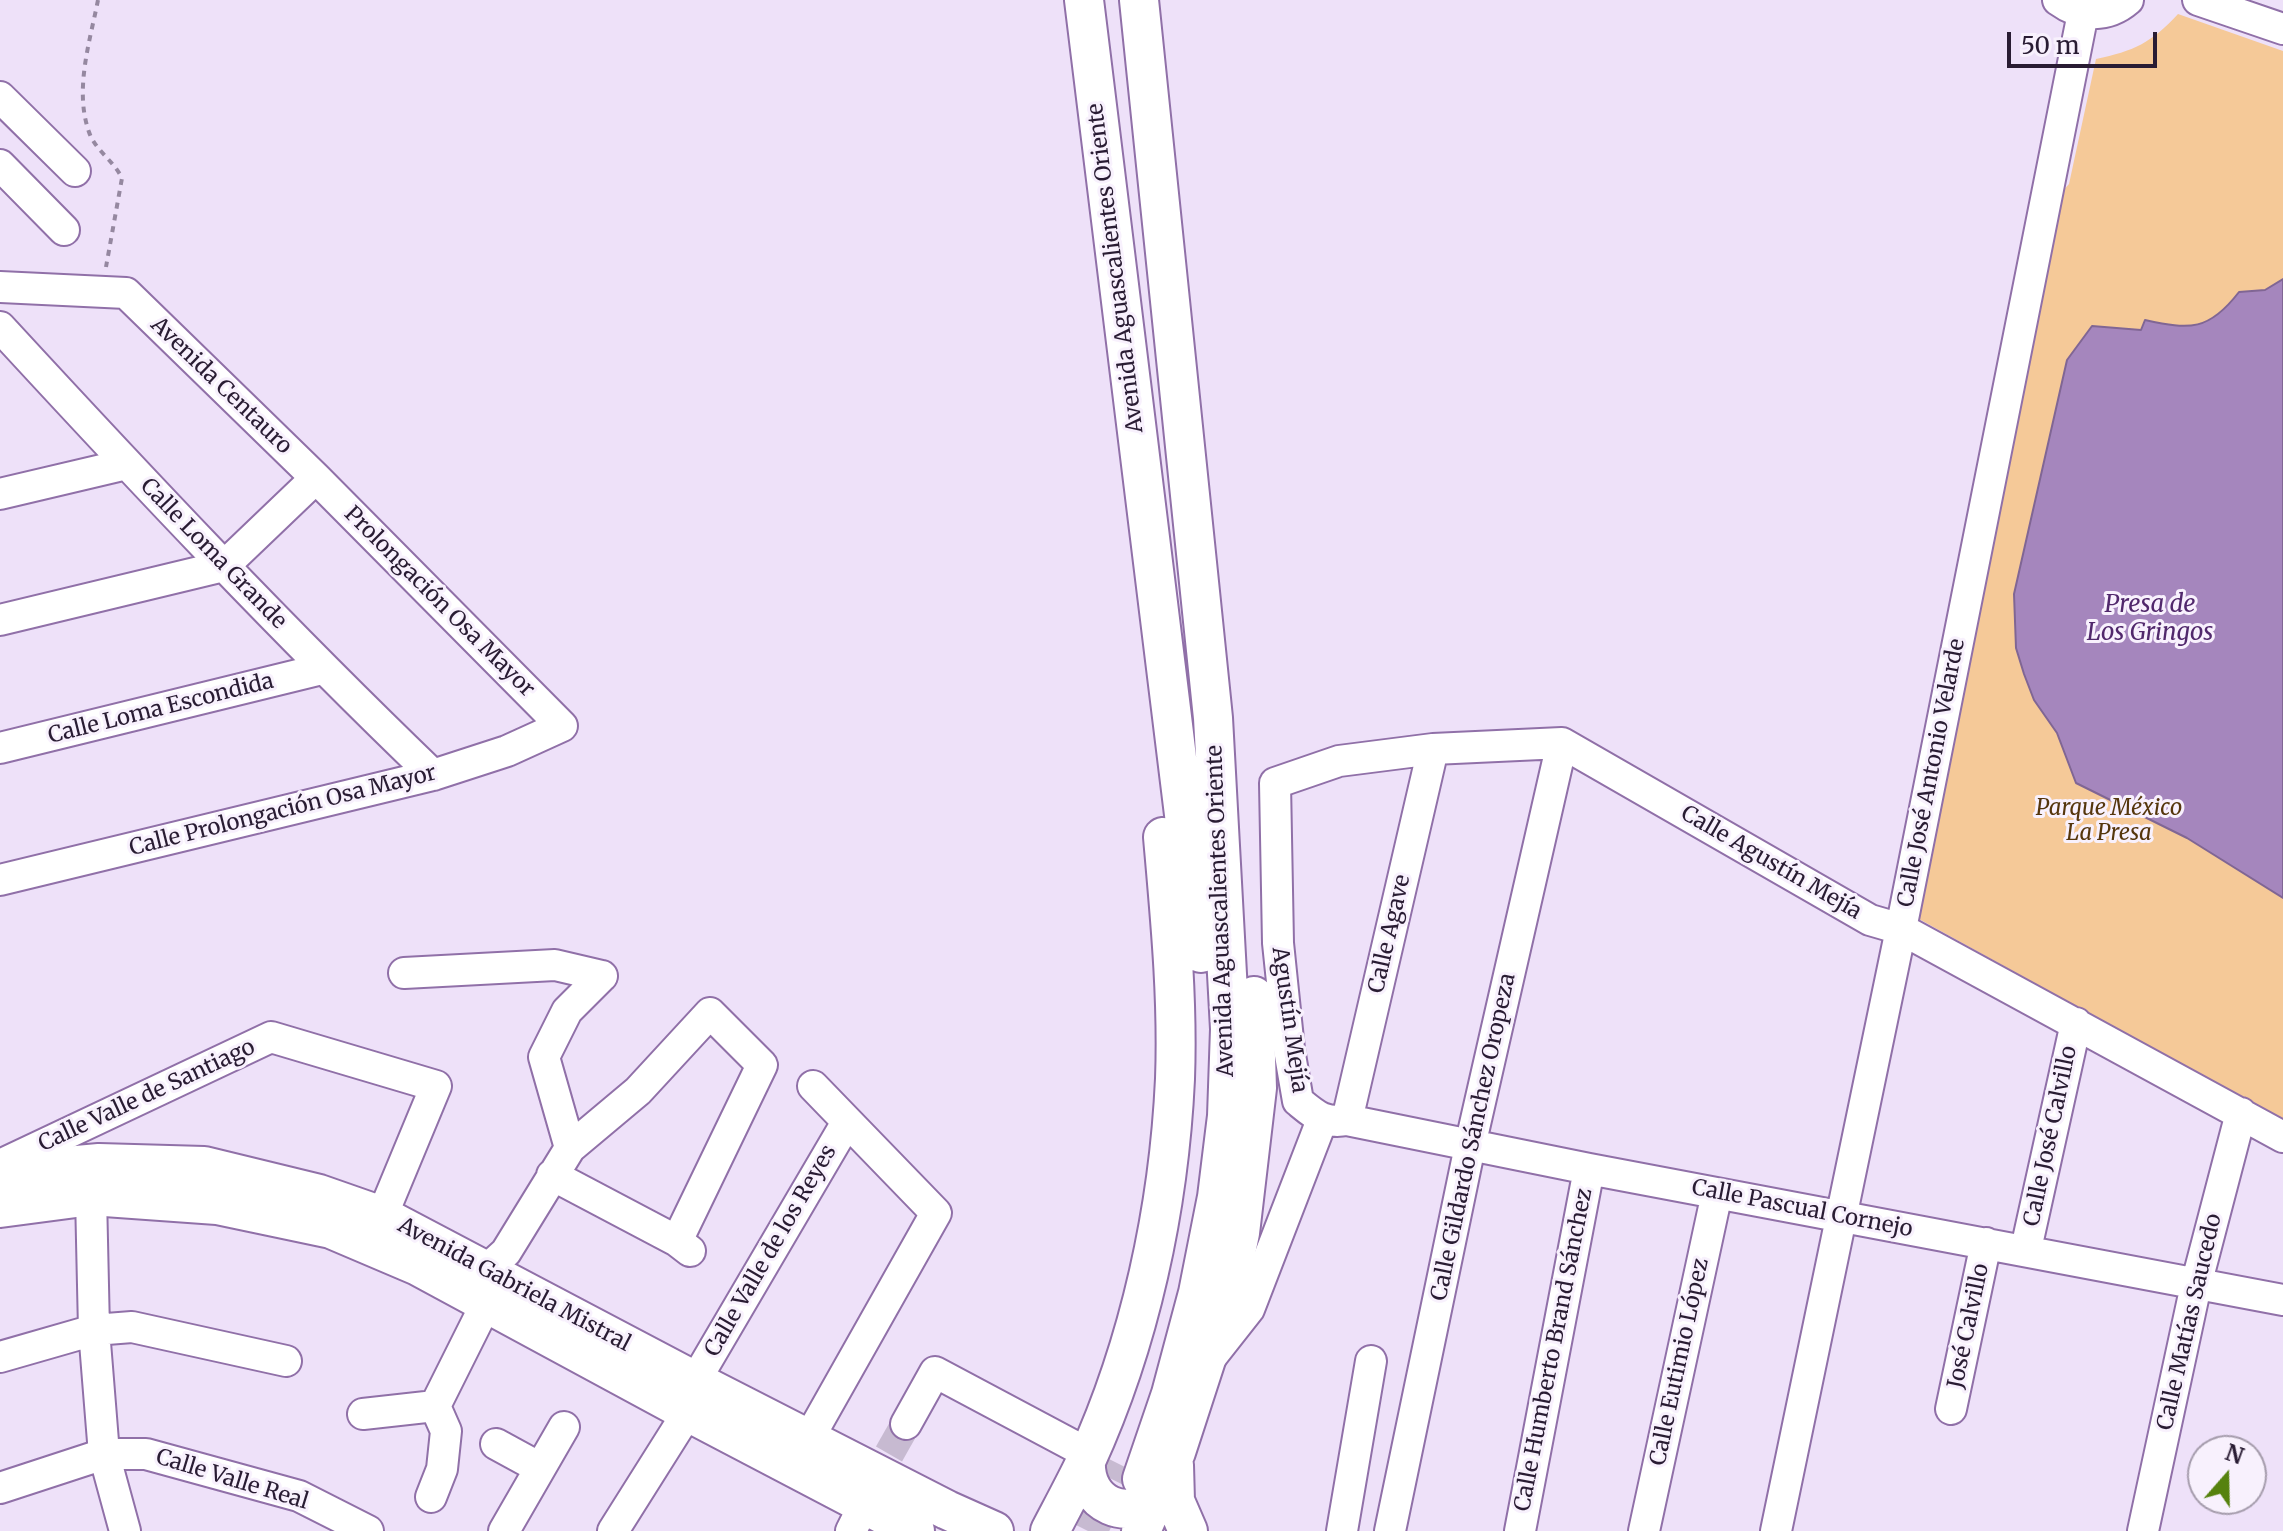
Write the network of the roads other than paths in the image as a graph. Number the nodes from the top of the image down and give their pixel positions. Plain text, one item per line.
1 (1084, 0) edge
2 (1139, 0) edge
3 (2128, 0) edge
4 (2198, 0) edge
5 (2070, 7) edge
6 (2283, 29) edge
7 (0, 97) edge
8 (0, 165) edge
9 (75, 171) dead end
10 (64, 230) dead end
11 (0, 287) edge
12 (0, 327) edge
13 (127, 464) junction
14 (316, 478) junction
15 (0, 494) edge
16 (224, 566) junction
17 (0, 620) edge
18 (322, 669) junction
19 (1213, 718) junction
20 (562, 726) joint
21 (1562, 743) junction
22 (0, 748) edge
23 (1433, 749) junction
24 (433, 775) junction
25 (0, 880) edge
26 (1901, 929) junction
27 (404, 973) dead end
28 (2076, 1023) junction
29 (813, 1086) dead end
30 (2241, 1113) junction
31 (1334, 1120) junction
32 (847, 1122) junction
33 (2283, 1137) edge
34 (1470, 1146) junction
35 (570, 1148) junction
36 (0, 1165) edge
37 (1589, 1169) junction
38 (0, 1172) edge
39 (552, 1175) junction
40 (1717, 1193) junction
41 (91, 1196) junction
42 (0, 1208) edge
43 (382, 1216) junction
44 (1842, 1216) junction
45 (1986, 1243) junction
46 (2026, 1249) junction
47 (2196, 1285) junction
48 (480, 1288) junction
49 (2283, 1300) edge
50 (94, 1330) junction
51 (0, 1357) edge
52 (286, 1361) dead end
53 (1371, 1361) dead end
54 (1208, 1362) junction
55 (691, 1397) junction
56 (435, 1406) junction
57 (1951, 1409) dead end
58 (363, 1414) dead end
59 (906, 1424) tunnel mouth
60 (564, 1427) dead end
61 (809, 1438) junction
62 (496, 1444) dead end
63 (1176, 1452) junction
64 (104, 1454) junction
65 (540, 1468) junction
66 (1120, 1470) junction
67 (0, 1488) edge
68 (870, 1491) edge
69 (431, 1497) dead end
70 (618, 1529) edge
71 (125, 1531) edge
72 (368, 1531) edge
73 (504, 1531) edge
74 (915, 1531) edge
75 (994, 1531) edge
76 (1050, 1531) edge
77 (1141, 1531) edge
78 (1188, 1531) edge
79 (1342, 1531) edge
80 (1390, 1531) edge
81 (1520, 1531) edge
82 (1644, 1531) edge
83 (1776, 1531) edge
84 (2143, 1531) edge

1 - 66 main road, Avenida Aguascalientes Oriente
2 - 19 main road, Avenida Aguascalientes Oriente
3 - 5 street
4 - 6 street
5 - 26 street, Calle José Antonio Velarde
7 - 9 street
8 - 10 street
11 - 14 street, Avenida Centauro
12 - 13 street, Calle Loma Grande
13 - 15 street
13 - 16 street, Calle Loma Grande
14 - 16 street
14 - 20 street, Prolongación Osa Mayor
16 - 17 street
16 - 18 street, Calle Loma Grande
18 - 22 street, Calle Loma Escondida
18 - 24 street, Calle Loma Grande
19 - 54 main road, Avenida Aguascalientes Oriente
19 - 66 main road, Avenida Aguascalientes Oriente
20 - 24 street, Calle Prolongación Osa Mayor
21 - 23 street
21 - 26 street, Calle Agustín Mejía
21 - 34 street, Calle Gildardo Sánchez Oropeza
23 - 31 street, Calle Agave
23 - 31 street, Agustín Mejía
24 - 25 street, Calle Prolongación Osa Mayor
26 - 28 street, Calle Agustín Mejía
26 - 44 street, Calle José Antonio Velarde
27 - 35 street
28 - 30 street, Calle Agustín Mejía
28 - 46 street, Calle José Calvillo
29 - 32 street
30 - 33 street, Calle Agustín Mejía
30 - 47 street, Calle Matías Saucedo
31 - 34 street, Calle Pascual Cornejo
31 - 54 street, Agustín Mejía
32 - 55 street, Calle Valle de los Reyes
32 - 61 street
34 - 37 street, Calle Pascual Cornejo
34 - 80 street, Calle Gildardo Sánchez Oropeza
35 - 39 street
35 - 39 street
36 - 43 street, Calle Valle de Santiago
37 - 40 street, Calle Pascual Cornejo
37 - 81 street, Calle Humberto Brand Sánchez
38 - 43 main road, Avenida Gabriela Mistral
39 - 48 street
40 - 44 street, Calle Pascual Cornejo
40 - 82 street, Calle Eutimio López
41 - 42 main road, Avenida Gabriela Mistral
41 - 48 main road, Avenida Gabriela Mistral
41 - 50 street
43 - 48 main road, Avenida Gabriela Mistral
44 - 45 street, Calle Pascual Cornejo
44 - 83 street, Calle José Antonio Velarde
45 - 46 street, Calle Pascual Cornejo
45 - 57 street, José Calvillo
46 - 47 street, Calle Pascual Cornejo
47 - 49 street, Calle Pascual Cornejo
47 - 84 street, Calle Matías Saucedo
48 - 55 main road, Avenida Gabriela Mistral
48 - 56 street
50 - 51 street
50 - 52 street
50 - 64 street
53 - 79 street
54 - 63 main road, Avenida Aguascalientes Oriente
55 - 61 main road, Avenida Gabriela Mistral
55 - 68 main road, Avenida Gabriela Mistral
55 - 70 street, Calle Valle de los Reyes
56 - 58 street
56 - 69 street
59 - 66 street
60 - 65 street
61 - 68 main road, Avenida Gabriela Mistral
62 - 65 street
63 - 66 main road, Avenida Aguascalientes Oriente
63 - 78 main road
64 - 67 street, Calle Valle Real
64 - 71 street
64 - 72 street, Calle Valle Real
65 - 73 street
66 - 76 main road, Avenida Aguascalientes Oriente
66 - 77 main road, Avenida Aguascalientes Oriente
68 - 74 main road, Avenida Gabriela Mistral
68 - 75 main road, Avenida Gabriela Mistral

